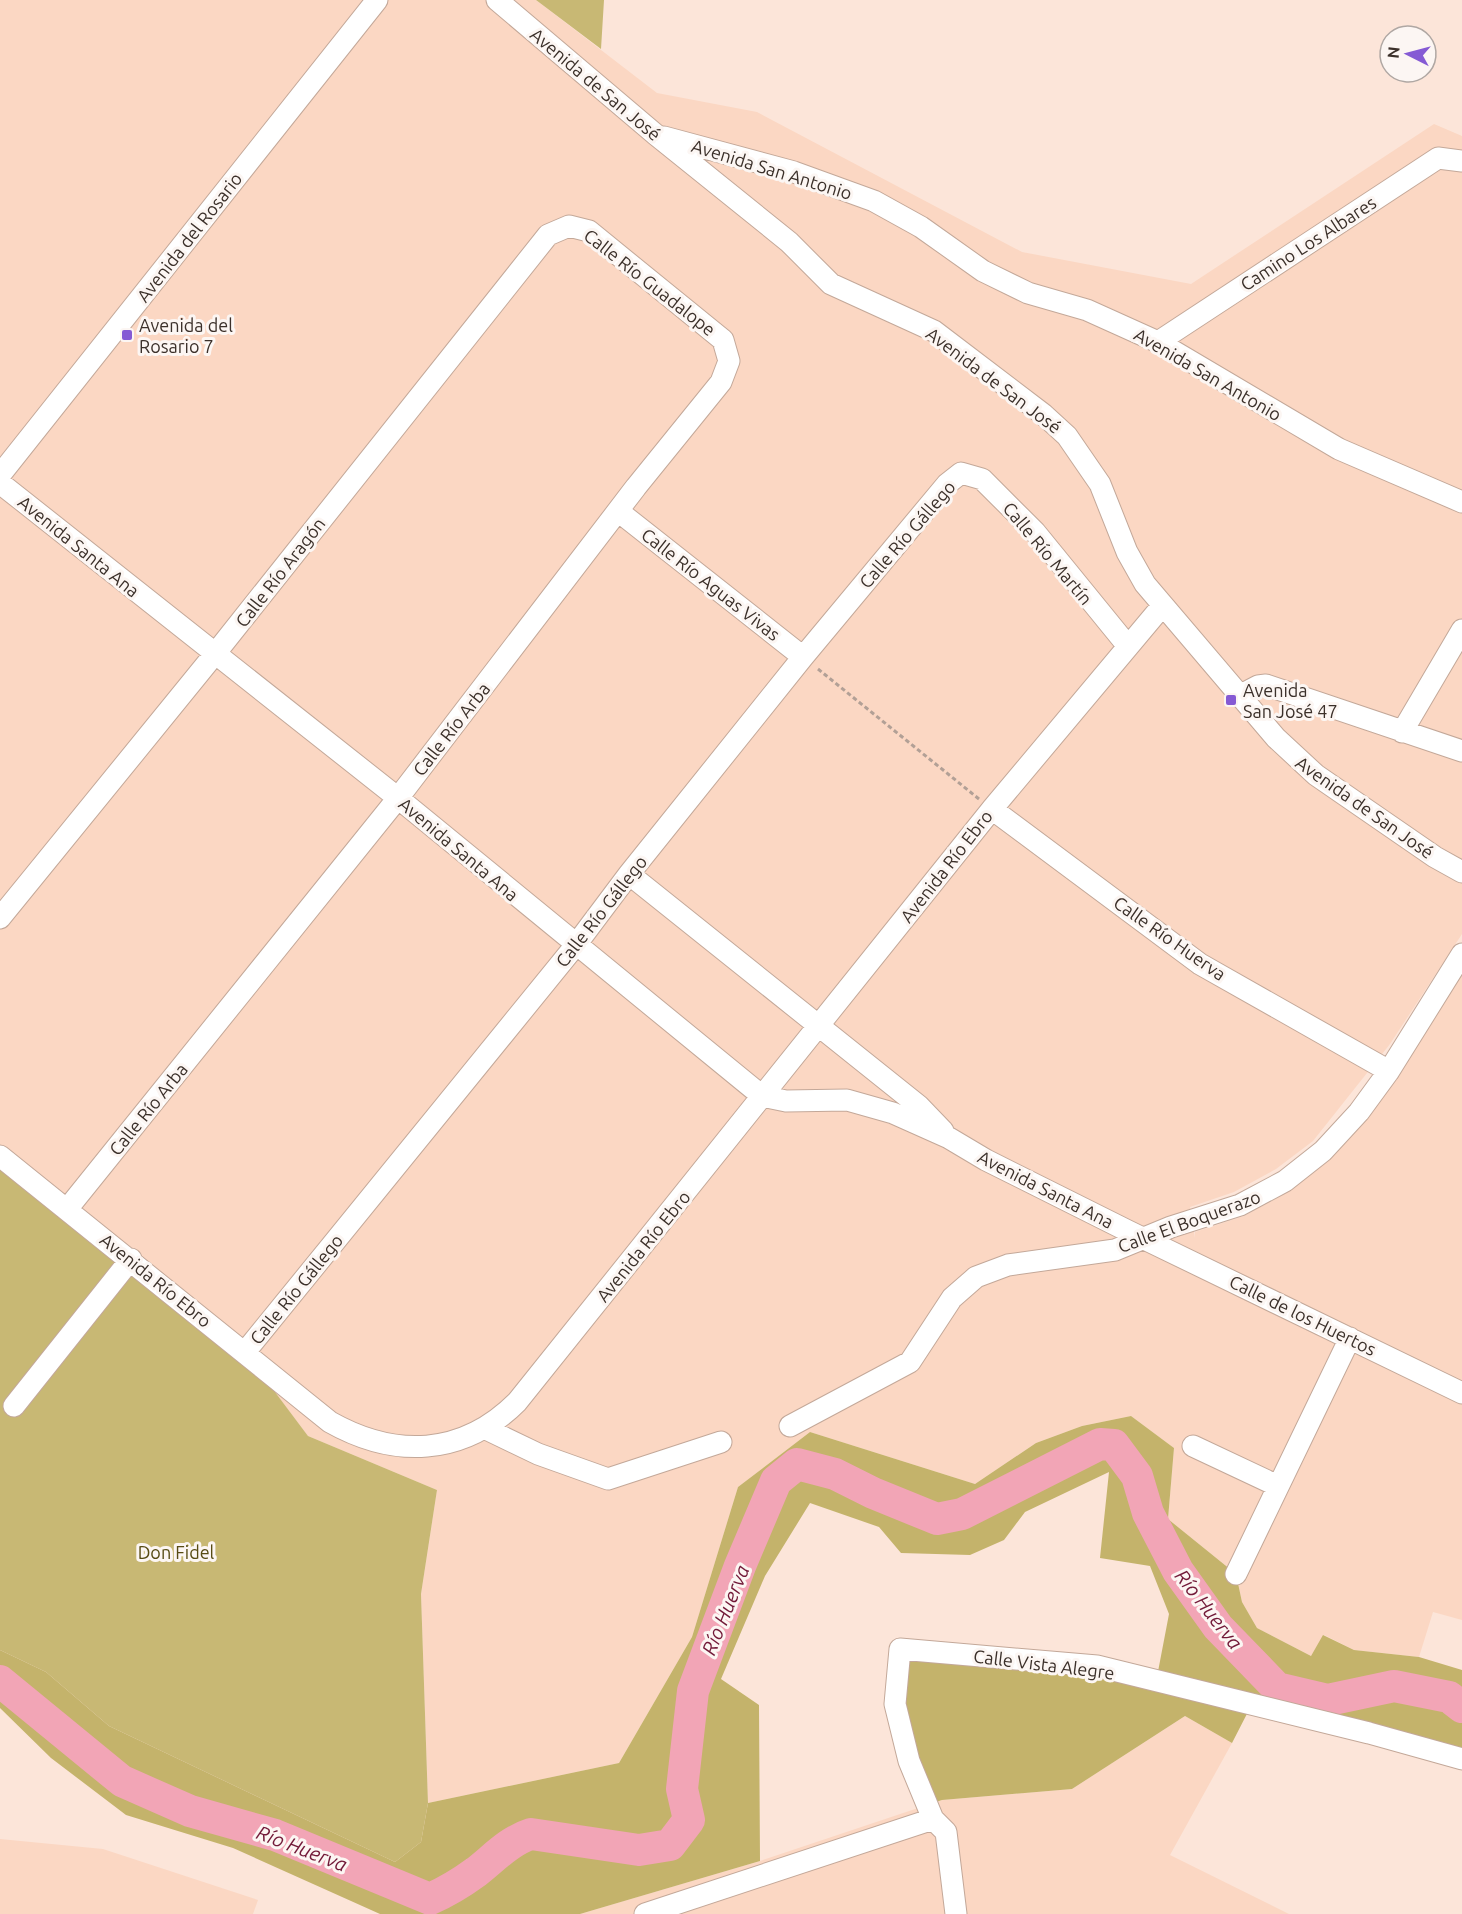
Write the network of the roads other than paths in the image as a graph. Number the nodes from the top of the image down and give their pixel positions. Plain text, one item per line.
1 (378, 0) edge
2 (497, 0) edge
3 (655, 134) junction
4 (744, 157) junction
5 (1462, 161) edge
6 (726, 189) junction
7 (561, 228) joint
8 (1158, 342) junction
9 (729, 354) joint
10 (962, 473) joint
11 (0, 475) edge
12 (0, 483) edge
13 (1462, 501) edge
14 (618, 511) junction
15 (1163, 605) junction
16 (1462, 630) edge
17 (1127, 645) junction
18 (215, 654) junction
19 (803, 657) junction
20 (1239, 696) junction
21 (1402, 732) junction
22 (1462, 751) edge
23 (398, 798) junction
24 (992, 809) junction
25 (1462, 872) edge
26 (629, 874) junction
27 (0, 918) edge
28 (575, 946) junction
29 (1462, 954) edge
30 (820, 1026) junction
31 (1389, 1071) junction
32 (762, 1096) junction
33 (949, 1138) junction
34 (1, 1157) edge
35 (68, 1209) junction
36 (1143, 1238) junction
37 (131, 1259) junction
38 (1350, 1338) junction
39 (245, 1352) junction
40 (1462, 1393) edge
41 (14, 1406) dead end
42 (790, 1426) dead end
43 (484, 1428) junction
44 (721, 1442) dead end
45 (1193, 1446) dead end
46 (1278, 1486) junction
47 (1236, 1574) dead end
48 (1462, 1759) edge
49 (933, 1819) junction
50 (645, 1914) edge
51 (956, 1914) edge

1 - 11 street, Avenida del Rosario
2 - 3 street, Avenida de San José
3 - 4 street, Avenida San Antonio
3 - 6 street, Avenida de San José
4 - 6 street
4 - 8 street, Avenida San Antonio
5 - 8 street, Camino Los Albares
6 - 15 street, Avenida de San José
7 - 9 street, Calle Río Guadalope
7 - 18 street, Calle Río Aragón
8 - 13 street, Avenida San Antonio
9 - 14 street, Calle Río Arba
10 - 17 street, Calle Río Martín
10 - 19 street, Calle Río Gállego
12 - 18 street, Avenida Santa Ana
14 - 19 street, Calle Río Aguas Vivas
14 - 23 street, Calle Río Arba
15 - 17 street, Avenida Río Ebro
15 - 20 street, Avenida de San José
16 - 21 street
17 - 24 street, Avenida Río Ebro
18 - 23 street, Avenida Santa Ana
18 - 27 street, Calle Río Aragón
19 - 26 street, Calle Río Gállego
20 - 21 street
20 - 25 street, Avenida de San José
21 - 22 street
23 - 28 street, Avenida Santa Ana
23 - 35 street, Calle Río Arba
24 - 30 street, Avenida Río Ebro
24 - 31 street, Calle Río Huerva
26 - 28 street, Calle Río Gállego
26 - 30 street, Avenida Santa Ana
28 - 32 street, Avenida Santa Ana
28 - 39 street, Calle Río Gállego
29 - 31 street, Calle El Boquerazo
30 - 32 street, Avenida Río Ebro
30 - 33 street, Avenida Santa Ana
31 - 36 street, Calle El Boquerazo
32 - 33 street, Avenida Santa Ana
32 - 43 street, Avenida Río Ebro
33 - 36 street, Avenida Santa Ana
34 - 35 street, Avenida Río Ebro
35 - 37 street, Avenida Río Ebro
36 - 38 street, Calle de los Huertos
36 - 42 street, Calle El Boquerazo
37 - 39 street, Avenida Río Ebro
37 - 41 street
38 - 40 street, Calle de los Huertos
38 - 46 street
39 - 43 street, Avenida Río Ebro
43 - 44 street
45 - 46 street
46 - 47 street
48 - 49 street, Calle Vista Alegre
49 - 50 street
49 - 51 street, Calle Vista Alegre

